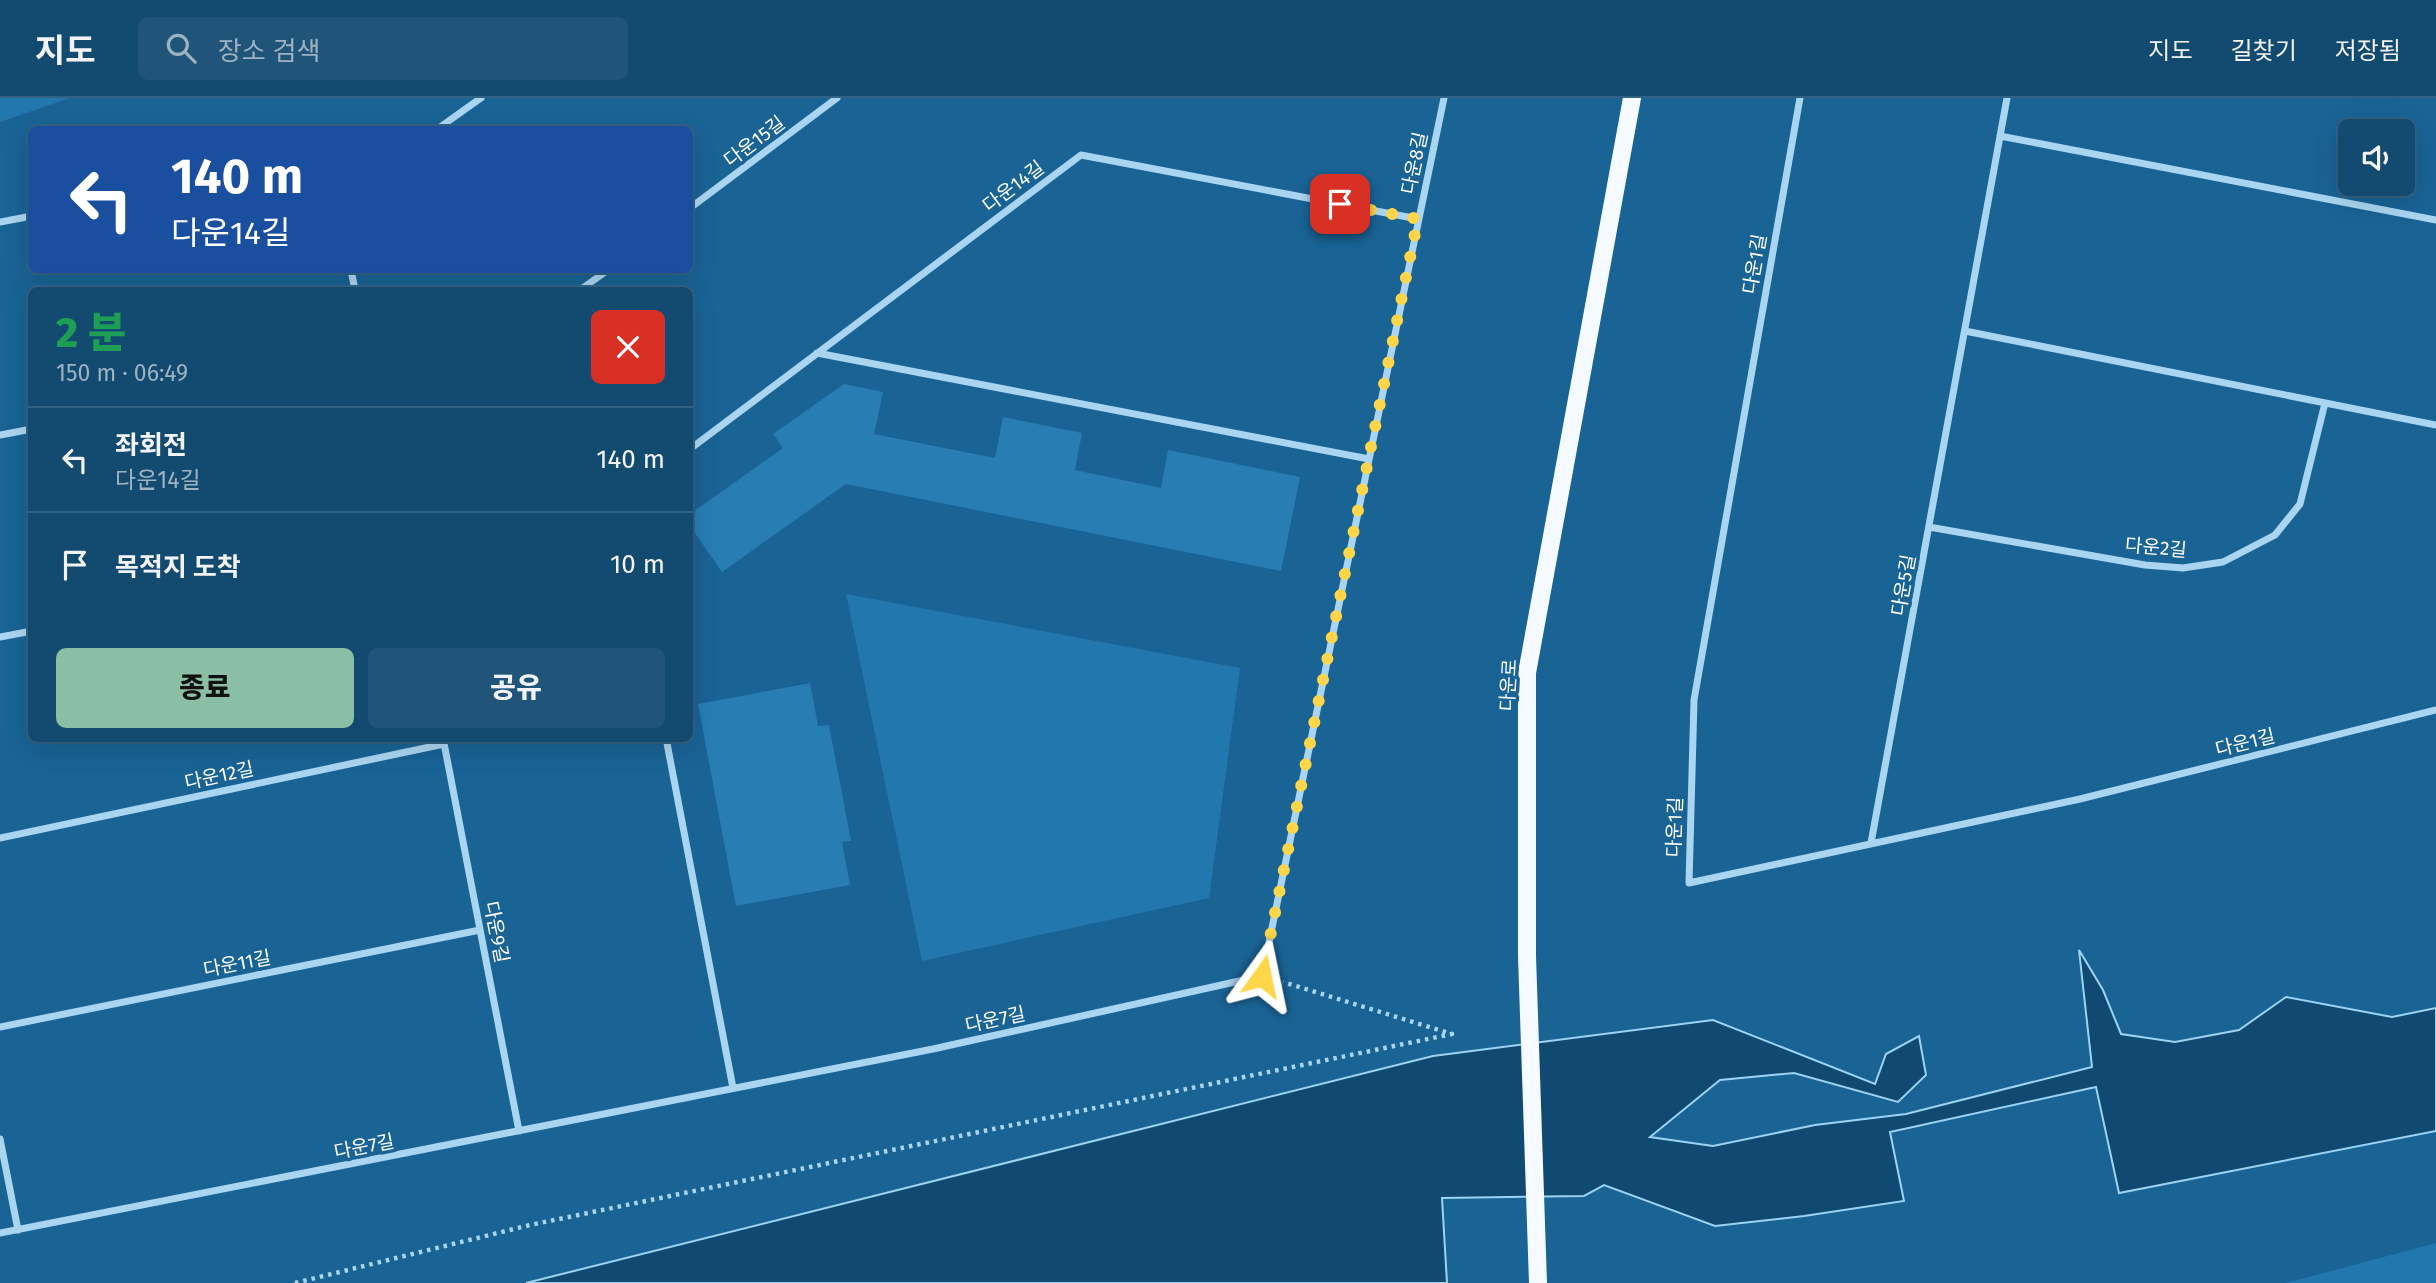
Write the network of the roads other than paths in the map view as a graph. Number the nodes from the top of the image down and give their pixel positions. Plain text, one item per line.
1 (481, 98) edge
2 (837, 98) edge
3 (1444, 98) edge
4 (1632, 98) edge
5 (1800, 98) edge
6 (2007, 98) edge
7 (442, 126) edge
8 (2000, 136) junction
9 (693, 206) edge
10 (28, 217) edge
11 (1418, 219) junction
12 (2436, 220) edge
13 (0, 222) edge
14 (604, 273) edge
15 (584, 287) edge
16 (1965, 331) junction
17 (817, 353) junction
18 (2325, 403) junction
19 (2436, 425) edge
20 (28, 430) edge
21 (0, 435) edge
22 (693, 447) edge
23 (1369, 459) junction
24 (1929, 527) junction
25 (28, 632) edge
26 (0, 637) edge
27 (2436, 710) edge
28 (438, 742) edge
29 (443, 742) edge
30 (667, 742) edge
31 (0, 838) edge
32 (1871, 844) junction
33 (480, 930) junction
34 (1262, 976) joint
35 (0, 1027) edge
36 (733, 1088) junction
37 (519, 1131) junction
38 (0, 1139) edge
39 (18, 1230) junction
40 (0, 1233) edge
41 (1538, 1283) edge

1 - 7 street
2 - 9 street, 다운15길
3 - 11 street, 다운8길
4 - 41 main road, 다운로
5 - 32 street, 다운1길
6 - 8 street, 다운5길
8 - 12 street
8 - 16 street, 다운5길
10 - 13 street
11 - 17 street, 다운14길
11 - 23 street, 다운8길
14 - 15 street
16 - 18 street
16 - 24 street, 다운5길
17 - 22 street, 다운14길
17 - 23 street
18 - 19 street
18 - 24 street, 다운2길
20 - 21 street
23 - 34 street, 다운8길
24 - 32 street, 다운5길
25 - 26 street
27 - 32 street, 다운1길
28 - 31 street, 다운12길
29 - 33 street, 다운9길
30 - 36 street
33 - 35 street, 다운11길
33 - 37 street, 다운9길
34 - 36 street, 다운7길
36 - 37 street, 다운7길
37 - 39 street, 다운7길
38 - 39 street
39 - 40 street, 다운7길

